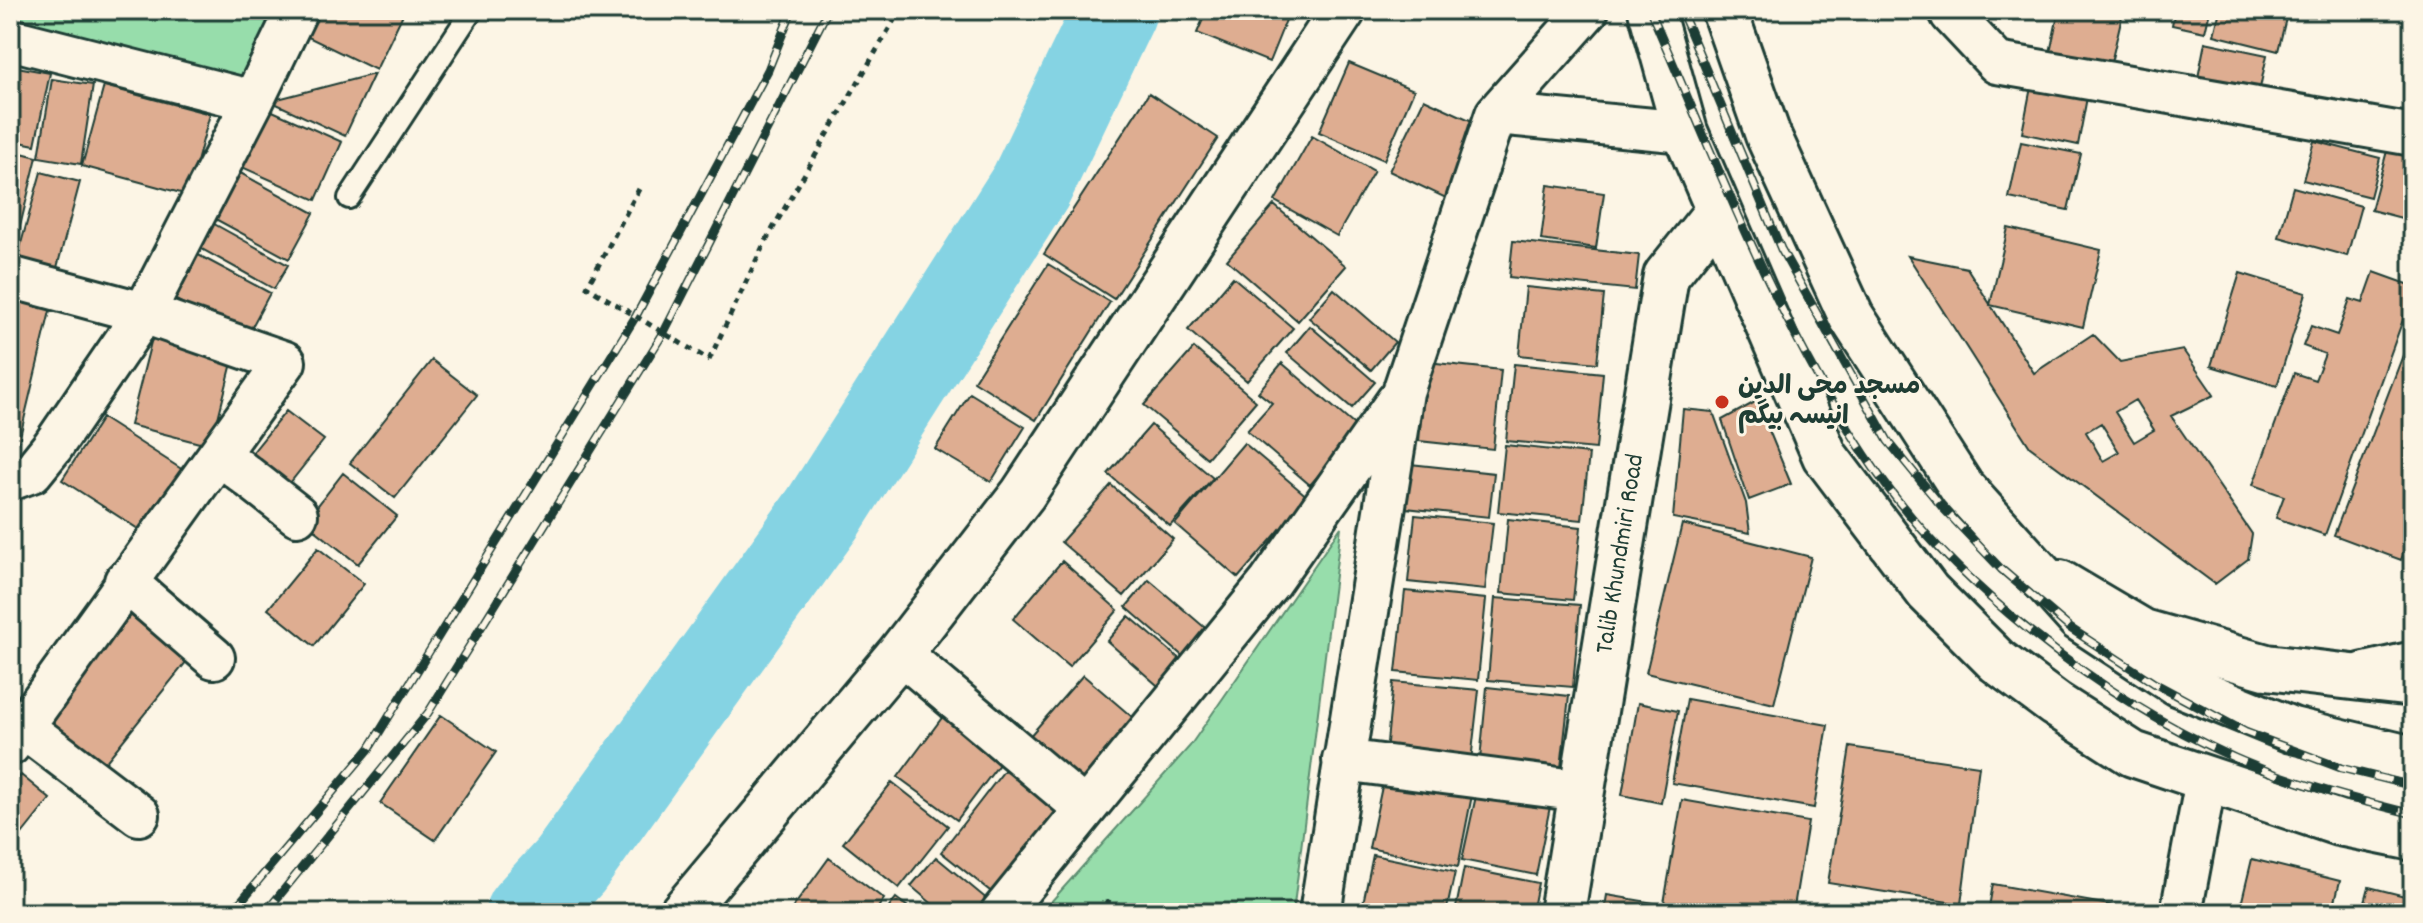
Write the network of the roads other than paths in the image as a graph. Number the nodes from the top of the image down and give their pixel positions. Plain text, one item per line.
1 (297, 10) edge
2 (472, 10) edge
3 (1343, 10) edge
4 (1588, 10) edge
5 (1651, 10) edge
6 (1724, 10) edge
7 (1952, 10) edge
8 (10, 39) edge
9 (253, 101) junction
10 (1496, 114) junction
11 (1685, 132) junction
12 (2413, 135) edge
13 (349, 198) dead end
14 (1717, 212) junction
15 (10, 277) edge
16 (144, 313) junction
17 (1403, 392) junction
18 (219, 454) junction
19 (10, 480) edge
20 (297, 515) dead end
21 (2037, 570) junction
22 (125, 581) junction
23 (2413, 652) edge
24 (900, 653) junction
25 (214, 658) dead end
26 (2317, 674) junction
27 (2413, 684) edge
28 (17, 736) edge
29 (2413, 759) edge
30 (1343, 760) junction
31 (2206, 780) junction
32 (1582, 791) junction
33 (1085, 809) junction
34 (139, 815) dead end
35 (2413, 838) edge
36 (682, 913) edge
37 (1001, 913) edge
38 (1320, 913) edge
39 (1562, 913) edge
40 (2181, 913) edge

1 - 9 street
2 - 13 lane
3 - 24 main road
4 - 10 street
5 - 11 main road
6 - 21 main road
7 - 12 street
8 - 9 street
9 - 16 street
10 - 11 street
10 - 17 street
11 - 14 main road
14 - 31 main road
14 - 32 main road, Talib Khundmiri Road
15 - 16 street
16 - 18 street
16 - 19 street
17 - 30 street
17 - 33 street
18 - 20 street
18 - 22 street
21 - 26 main road
21 - 29 main road
22 - 25 street
22 - 28 street
23 - 26 lane
24 - 33 street
24 - 36 main road
26 - 27 main road
28 - 34 street
30 - 32 street
30 - 38 street
31 - 35 main road
31 - 40 street
32 - 39 main road, Talib Khundmiri Road
33 - 37 street

